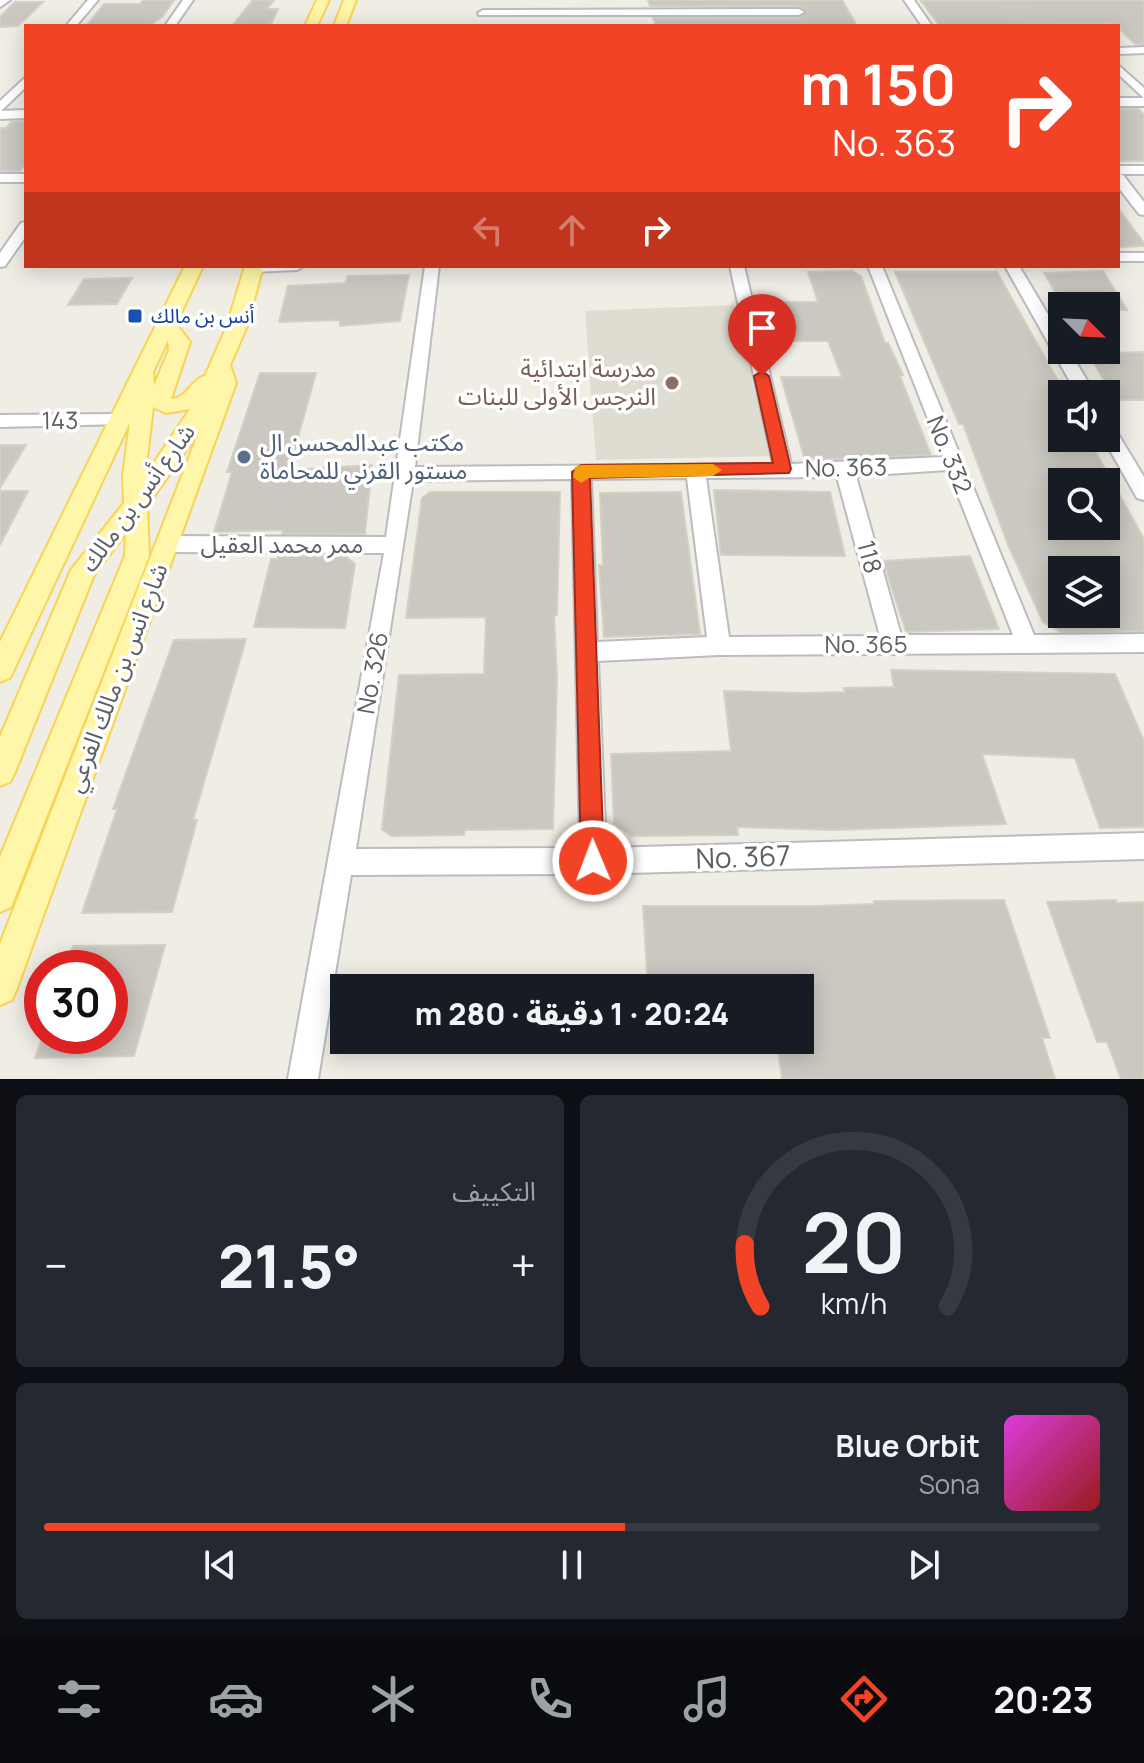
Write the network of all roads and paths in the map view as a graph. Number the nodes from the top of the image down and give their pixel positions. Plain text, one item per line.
1 (5, 0) edge
2 (93, 0) edge
3 (188, 0) edge
4 (323, 0) edge
5 (350, 0) edge
6 (485, 0) edge
7 (574, 0) edge
8 (792, 0) edge
9 (909, 0) edge
10 (0, 4) edge
11 (799, 12) junction
12 (483, 13) junction
13 (576, 14) junction
14 (73, 24) edge
15 (171, 24) edge
16 (312, 24) edge
17 (341, 24) edge
18 (482, 24) edge
19 (804, 24) edge
20 (926, 24) edge
21 (1144, 50) edge
22 (1120, 51) edge
23 (1120, 70) edge
24 (24, 84) edge
25 (1144, 95) edge
26 (1120, 102) edge
27 (1144, 102) edge
28 (0, 108) edge
29 (24, 114) edge
30 (0, 115) edge
31 (1120, 170) edge
32 (1144, 170) edge
33 (0, 178) edge
34 (24, 178) edge
35 (1120, 181) edge
36 (1144, 211) edge
37 (24, 229) edge
38 (1120, 257) edge
39 (1144, 257) edge
40 (1, 261) edge
41 (193, 268) edge
42 (253, 268) edge
43 (432, 268) edge
44 (737, 268) edge
45 (876, 268) edge
46 (1013, 268) edge
47 (167, 326) junction
48 (222, 365) junction
49 (143, 370) junction
50 (1078, 380) edge
51 (119, 420) junction
52 (0, 421) edge
53 (1120, 452) edge
54 (952, 463) junction
55 (783, 469) junction
56 (695, 470) junction
57 (845, 470) junction
58 (581, 472) junction
59 (405, 474) junction
60 (1144, 493) edge
61 (134, 505) junction
62 (169, 544) junction
63 (395, 545) junction
64 (1027, 643) junction
65 (1144, 643) edge
66 (893, 645) junction
67 (719, 646) junction
68 (589, 652) junction
69 (0, 670) edge
70 (0, 772) edge
71 (1144, 846) edge
72 (593, 861) junction
73 (342, 862) junction
74 (0, 896) edge
75 (0, 988) edge
76 (303, 1079) edge

1 - 10 street
2 - 14 street
3 - 15 street
4 - 16 main road
5 - 17 main road
6 - 12 street
7 - 13 street
8 - 11 street
9 - 20 street
11 - 13 street
11 - 19 street
12 - 13 street
12 - 18 street
21 - 22 street
23 - 25 street
24 - 28 street
26 - 27 street
29 - 30 street
31 - 32 street
33 - 34 street
35 - 36 street
37 - 40 street
38 - 39 street
41 - 47 main road, شارع أنس بن مالك
42 - 48 main road, شارع أنس بن مالك
43 - 59 street, No. 326
44 - 55 street
45 - 54 street, No. 332
46 - 50 street
47 - 48 main road
47 - 49 main road, شارع أنس بن مالك
48 - 61 main road, شارع أنس بن مالك
48 - 62 main road, شارع انس بن مالك الفرعي
49 - 51 main road, شارع أنس بن مالك
49 - 61 main road
51 - 52 street, 143
51 - 69 main road, شارع أنس بن مالك
53 - 60 street
54 - 57 street, No. 363
54 - 64 street, No. 332
55 - 56 street, No. 363
55 - 57 street, No. 363
56 - 58 street, No. 363
56 - 67 street
57 - 66 street, 118
58 - 59 street, No. 363
58 - 68 street
59 - 63 street, No. 326
61 - 70 main road, شارع أنس بن مالك
61 - 74 main road
62 - 63 street, ممر محمد العقيل
62 - 75 main road, شارع انس بن مالك الفرعي
63 - 73 street, No. 326
64 - 65 street, No. 365
64 - 66 street, No. 365
66 - 67 street, No. 365
67 - 68 street, No. 365
68 - 72 street
71 - 72 street, No. 367
72 - 73 street, No. 367
73 - 76 street, No. 326

